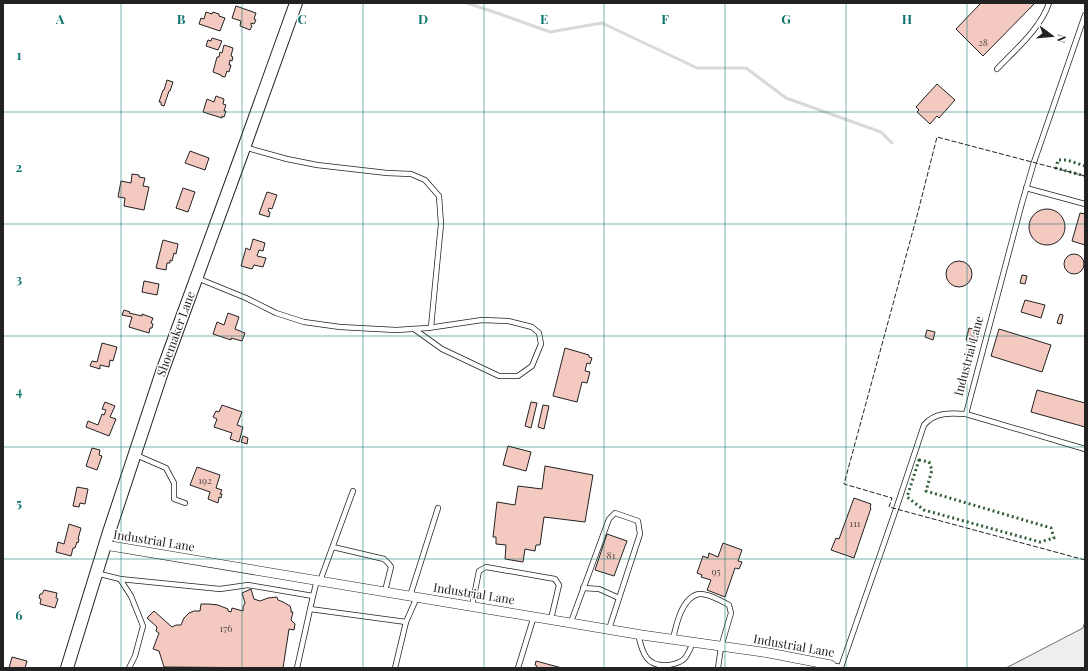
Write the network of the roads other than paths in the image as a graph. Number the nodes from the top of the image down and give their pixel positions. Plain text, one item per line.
1 (296, 3) edge
2 (1049, 3) edge
3 (1085, 15) edge
4 (997, 69) dead end
5 (244, 147) junction
6 (1026, 188) junction
7 (1085, 204) edge
8 (196, 278) junction
9 (431, 327) junction
10 (414, 329) junction
11 (966, 414) junction
12 (1085, 449) edge
13 (135, 454) junction
14 (353, 491) dead end
15 (185, 503) dead end
16 (438, 508) dead end
17 (105, 545) junction
18 (333, 547) junction
19 (96, 573) junction
20 (120, 579) junction
21 (319, 580) junction
22 (584, 588) junction
23 (385, 591) junction
24 (313, 596) junction
25 (414, 596) junction
26 (619, 598) junction
27 (472, 606) junction
28 (310, 609) junction
29 (534, 616) junction
30 (551, 619) junction
31 (406, 622) junction
32 (571, 622) junction
33 (610, 629) junction
34 (638, 634) junction
35 (674, 639) junction
36 (693, 642) junction
37 (721, 647) junction
38 (830, 665) joint
39 (67, 668) edge
40 (129, 668) edge
41 (297, 668) edge
42 (395, 668) edge
43 (518, 668) edge
44 (718, 668) edge

1 - 5 street, Shoemaker Lane
2 - 4 lane
3 - 6 lane, Industrial Lane
5 - 8 street, Shoemaker Lane
5 - 9 lane
6 - 7 lane
6 - 11 lane, Industrial Lane
8 - 10 lane
8 - 13 street, Shoemaker Lane
9 - 10 lane
9 - 10 lane
11 - 12 lane
11 - 38 lane, Industrial Lane
13 - 15 lane
13 - 17 street, Shoemaker Lane
14 - 18 lane
16 - 25 lane
17 - 19 street, Shoemaker Lane
17 - 21 street, Industrial Lane
18 - 21 lane
18 - 23 lane
19 - 20 lane
19 - 39 street, Shoemaker Lane
20 - 24 lane
20 - 40 lane
21 - 23 street, Industrial Lane
21 - 24 lane
22 - 26 lane
22 - 26 lane
22 - 32 lane
23 - 25 street, Industrial Lane
24 - 28 lane
25 - 27 street, Industrial Lane
25 - 31 lane
26 - 33 lane
27 - 29 street, Industrial Lane
27 - 30 lane
28 - 31 lane
28 - 41 lane
29 - 30 street, Industrial Lane
29 - 43 lane
30 - 32 street, Industrial Lane
31 - 42 lane
32 - 33 street, Industrial Lane
33 - 34 street, Industrial Lane
34 - 35 street, Industrial Lane
34 - 36 lane
35 - 36 street, Industrial Lane
35 - 37 lane
36 - 37 street, Industrial Lane
37 - 38 street, Industrial Lane
37 - 44 lane

